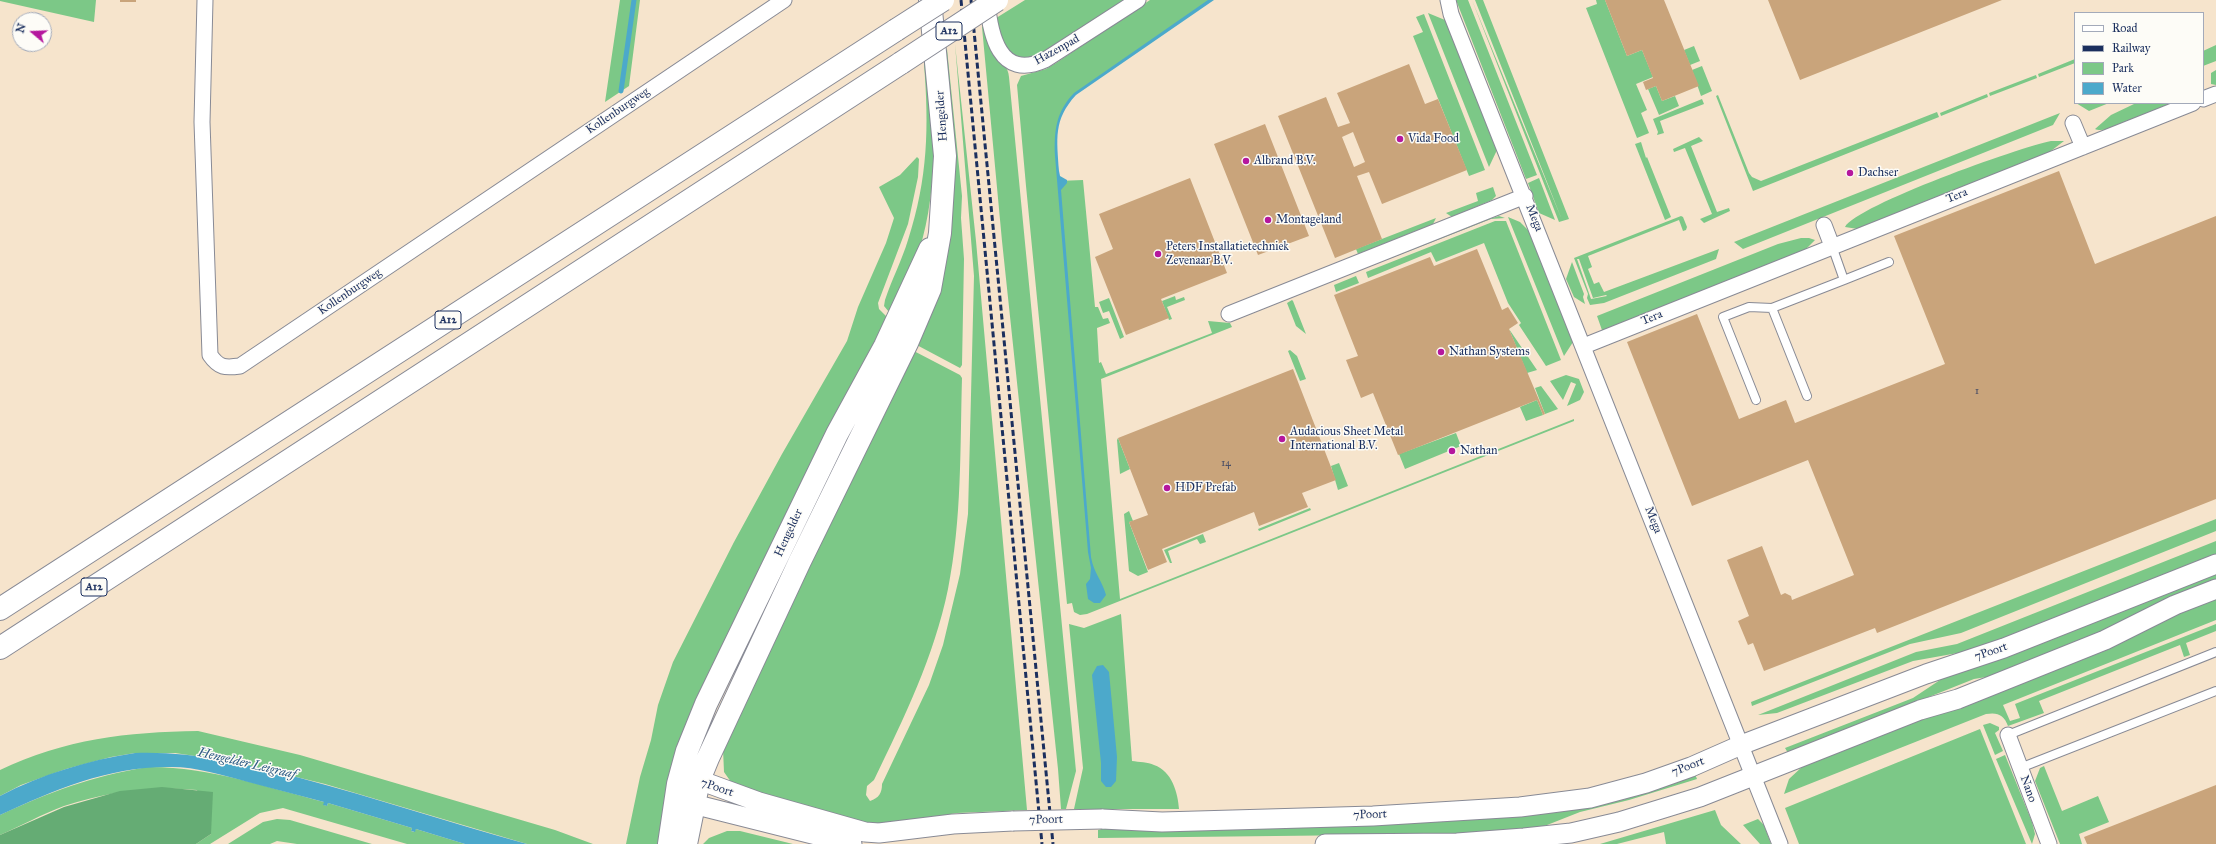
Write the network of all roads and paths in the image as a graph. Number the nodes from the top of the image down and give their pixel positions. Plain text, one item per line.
1 (205, 0) edge
2 (784, 0) edge
3 (930, 0) edge
4 (943, 0) edge
5 (987, 0) edge
6 (997, 0) edge
7 (1138, 0) edge
8 (1448, 0) edge
9 (2216, 94) edge
10 (2204, 99) edge
11 (2190, 104) edge
12 (2073, 123) dead end
13 (2083, 147) junction
14 (1525, 196) junction
15 (1824, 225) dead end
16 (940, 233) junction
17 (1832, 246) junction
18 (1889, 262) dead end
19 (1844, 280) junction
20 (1772, 308) junction
21 (1229, 314) dead end
22 (1584, 346) junction
23 (1807, 396) dead end
24 (1756, 400) dead end
25 (2216, 564) edge
26 (2216, 589) edge
27 (0, 609) edge
28 (0, 648) edge
29 (2216, 652) edge
30 (2216, 691) edge
31 (2008, 735) joint
32 (1741, 745) junction
33 (2020, 768) junction
34 (1753, 776) junction
35 (699, 780) junction
36 (678, 784) junction
37 (693, 804) junction
38 (669, 844) edge
39 (686, 844) edge
40 (852, 844) edge
41 (1325, 844) edge
42 (1780, 844) edge
43 (2049, 844) edge

1 - 2 street, Kollenburgweg
3 - 16 main road, Hengelder
4 - 27 main road, A12, bridge
5 - 7 street, Hazenpad
6 - 28 main road, A12, bridge
8 - 14 street, Mega
9 - 10 street
11 - 13 street, Tera
12 - 13 street
13 - 17 street, Tera
14 - 21 street, Mega
14 - 22 street, Mega
15 - 17 street
16 - 35 main road, Hengelder
16 - 36 main road, Hengelder
17 - 19 lane
17 - 22 street, Tera
18 - 19 lane
19 - 20 lane
20 - 23 lane
20 - 24 lane
22 - 32 street, Mega
25 - 32 street, 7Poort
26 - 34 street
29 - 31 lane
30 - 33 lane
31 - 33 street, Nano
32 - 34 street, Mega
32 - 35 street, 7Poort, bridge
33 - 43 street, Nano
34 - 41 street
34 - 42 street, Mega
35 - 36 street, 7Poort
35 - 37 main road, Hengelder
36 - 37 street, 7Poort
36 - 38 main road, Hengelder
37 - 39 main road, Hengelder
37 - 40 street, 7Poort

